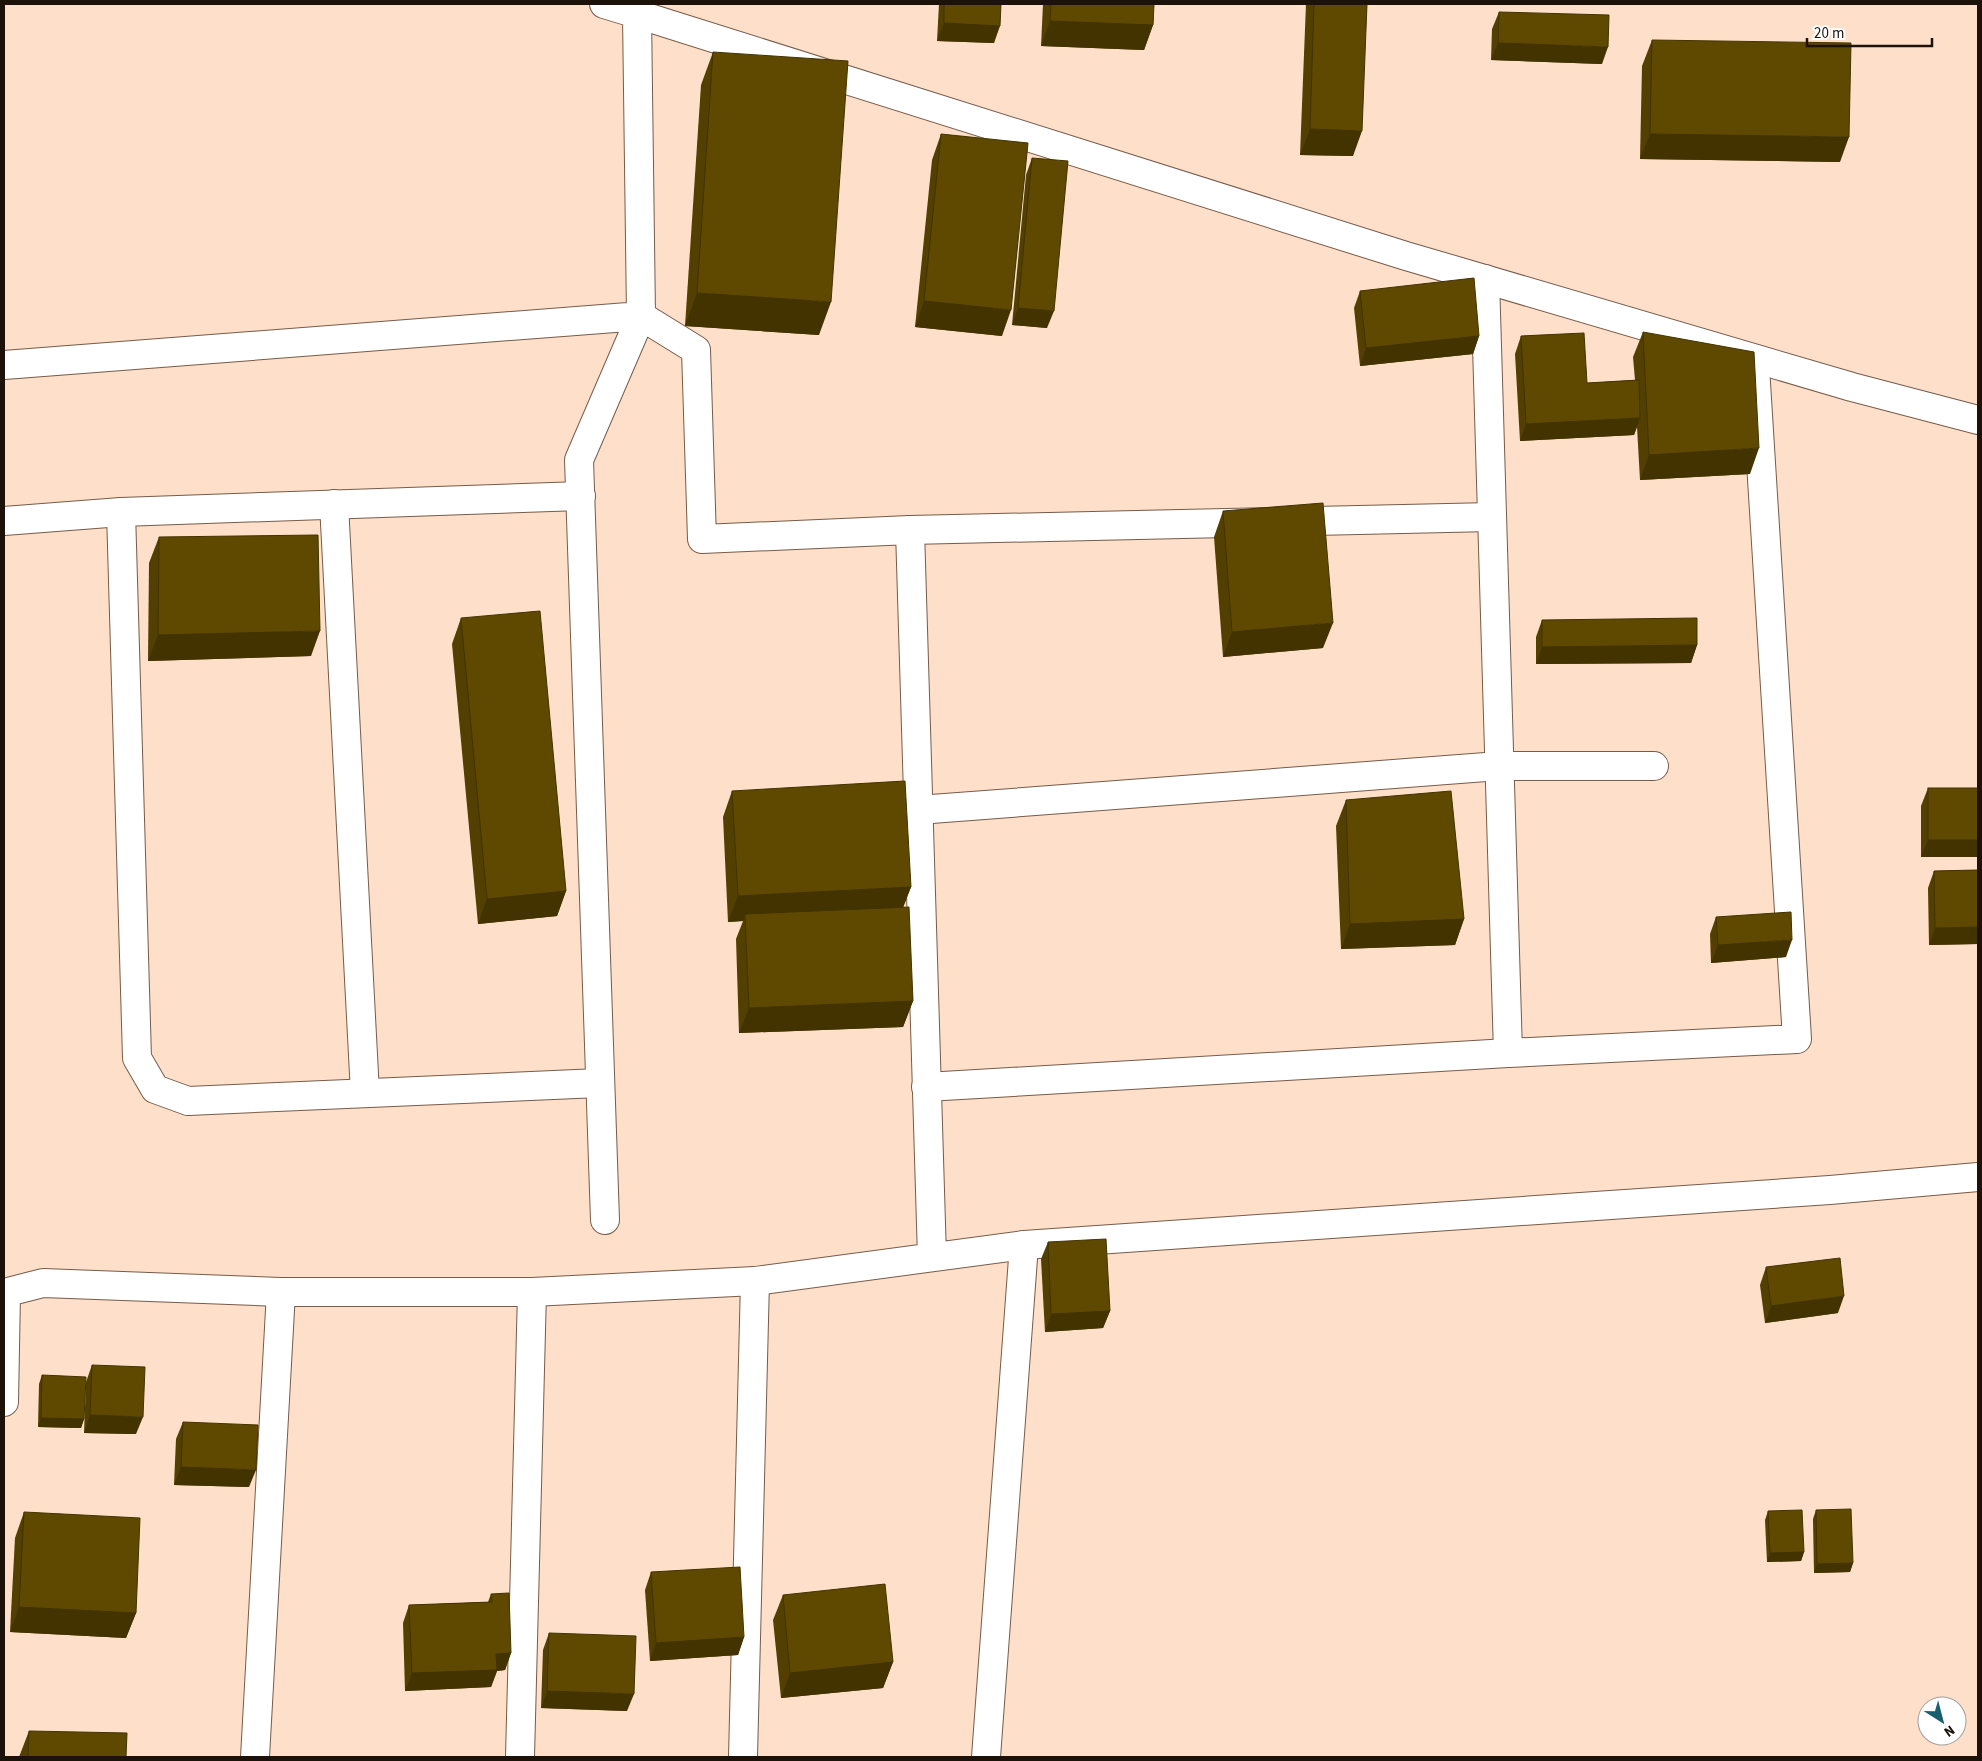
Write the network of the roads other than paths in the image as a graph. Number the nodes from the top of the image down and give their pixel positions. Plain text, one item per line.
1 (604, 4) edge
2 (637, 9) edge
3 (1485, 279) junction
4 (641, 316) junction
5 (1754, 358) junction
6 (4, 365) edge
7 (1978, 420) edge
8 (581, 496) junction
9 (334, 504) junction
10 (122, 512) junction
11 (1492, 517) junction
12 (4, 521) edge
13 (910, 530) junction
14 (1499, 766) junction
15 (1654, 766) dead end
16 (918, 810) junction
17 (1508, 1053) junction
18 (599, 1083) junction
19 (926, 1087) junction
20 (365, 1093) junction
21 (1978, 1177) edge
22 (605, 1220) dead end
23 (1024, 1245) junction
24 (932, 1257) junction
25 (755, 1281) junction
26 (281, 1292) junction
27 (532, 1292) junction
28 (5, 1293) edge
29 (4, 1402) edge
30 (255, 1757) edge
31 (520, 1757) edge
32 (743, 1757) edge
33 (986, 1757) edge

1 - 2 street
2 - 3 street
2 - 4 street
3 - 5 street
3 - 11 street
4 - 6 street
4 - 8 street
4 - 13 street
5 - 7 street
5 - 17 street
8 - 9 street
8 - 18 street
9 - 10 street
9 - 20 street
10 - 12 street
10 - 20 street
11 - 13 street
11 - 14 street
13 - 16 street
14 - 15 street
14 - 16 street
14 - 17 street
16 - 19 street
17 - 19 street
18 - 20 street
18 - 22 street
19 - 24 street
21 - 23 street
23 - 24 street
23 - 33 street
24 - 25 street
25 - 27 street
25 - 32 street
26 - 27 street
26 - 28 street
26 - 30 street
27 - 31 street
28 - 29 street

